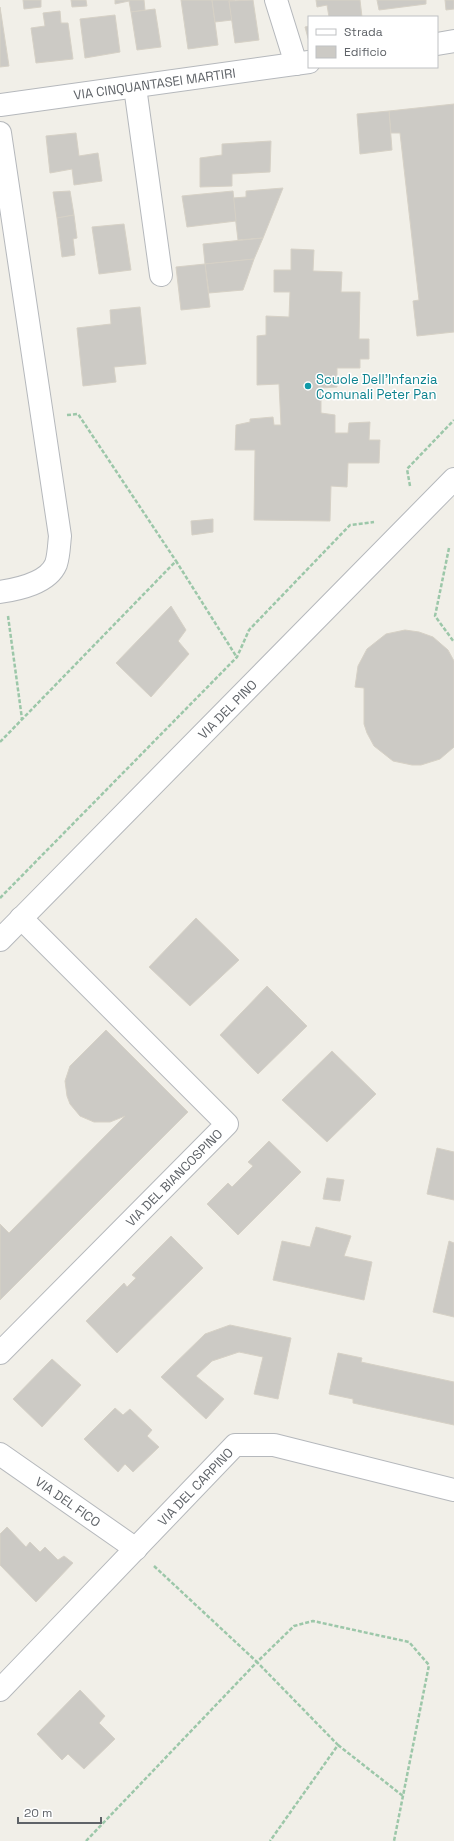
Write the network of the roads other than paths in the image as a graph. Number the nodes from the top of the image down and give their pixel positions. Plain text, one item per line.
1 (276, 0) edge
2 (454, 42) edge
3 (438, 44) edge
4 (302, 63) edge
5 (135, 87) junction
6 (0, 106) edge
7 (0, 134) edge
8 (161, 275) dead end
9 (454, 479) edge
10 (2, 592) edge
11 (21, 918) junction
12 (0, 940) edge
13 (0, 1352) edge
14 (0, 1454) edge
15 (454, 1490) edge
16 (136, 1549) junction
17 (0, 1690) edge

1 - 4 street
2 - 3 street
4 - 5 street, VIA CINQUANTASEI MARTIRI
5 - 6 street, VIA CINQUANTASEI MARTIRI
5 - 8 street
7 - 10 street
9 - 11 street, VIA DEL PINO
11 - 12 street, VIA DEL PINO
11 - 13 street, VIA DEL BIANCOSPINO
14 - 16 street, VIA DEL FICO
15 - 16 street, VIA DEL CARPINO
16 - 17 street, VIA DEL CARPINO

